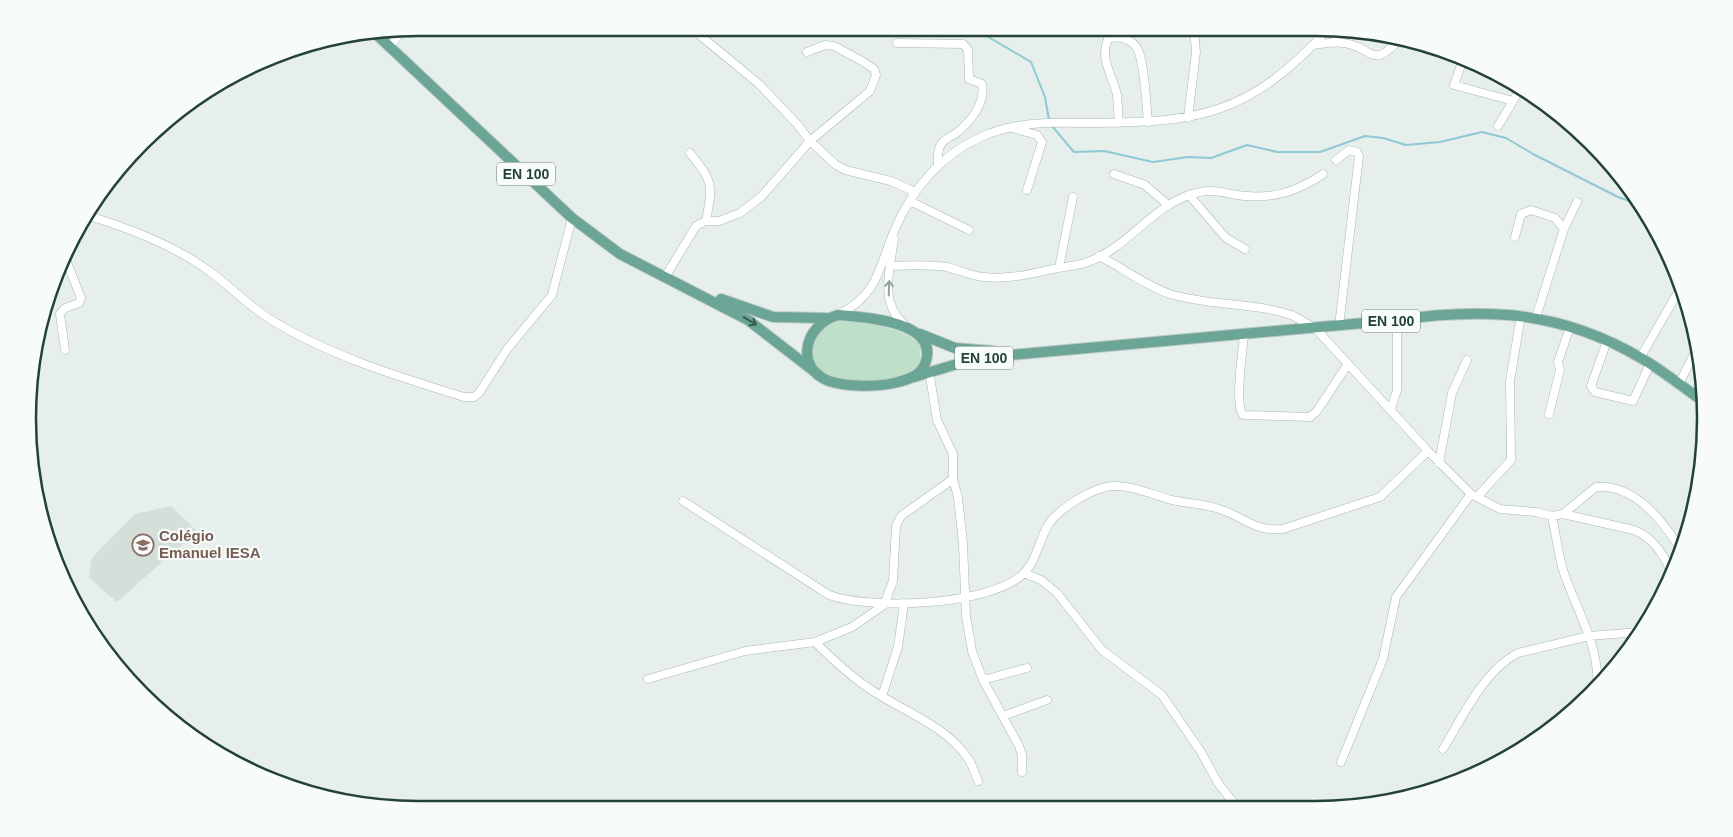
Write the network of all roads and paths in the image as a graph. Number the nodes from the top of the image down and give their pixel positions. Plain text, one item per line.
1 (701, 36) edge
2 (1194, 36) edge
3 (1321, 36) edge
4 (397, 37) edge
5 (1339, 37) edge
6 (381, 39) edge
7 (897, 43) dead end
8 (1333, 43) junction
9 (1313, 45) junction
10 (1394, 45) edge
11 (390, 48) junction
12 (807, 52) dead end
13 (1461, 65) edge
14 (1517, 94) edge
15 (1513, 101) junction
16 (1188, 118) junction
17 (1148, 122) junction
18 (1119, 123) junction
19 (1008, 126) junction
20 (1498, 126) dead end
21 (810, 141) junction
22 (690, 152) dead end
23 (1336, 160) dead end
24 (938, 166) junction
25 (1114, 174) dead end
26 (1322, 174) dead end
27 (1026, 190) dead end
28 (915, 192) junction
29 (1189, 195) junction
30 (1073, 197) dead end
31 (910, 201) junction
32 (1577, 202) dead end
33 (1168, 205) junction
34 (94, 217) edge
35 (572, 218) junction
36 (706, 221) junction
37 (896, 227) junction
38 (1564, 229) junction
39 (969, 230) dead end
40 (1515, 237) dead end
41 (1245, 250) dead end
42 (1099, 256) junction
43 (68, 265) edge
44 (890, 266) junction
45 (1059, 268) junction
46 (665, 277) junction
47 (691, 290) junction
48 (1676, 296) edge
49 (838, 315) junction
50 (1521, 316) junction
51 (1536, 317) junction
52 (826, 318) junction
53 (1397, 320) junction
54 (1339, 326) junction
55 (1570, 327) junction
56 (1315, 328) junction
57 (913, 331) junction
58 (1244, 334) junction
59 (1607, 341) junction
60 (65, 350) dead end
61 (1056, 350) junction
62 (1640, 358) junction
63 (1691, 359) edge
64 (1467, 360) dead end
65 (1348, 364) junction
66 (1650, 364) junction
67 (929, 371) junction
68 (819, 375) junction
69 (914, 377) junction
70 (1679, 384) junction
71 (1696, 396) edge
72 (1390, 409) junction
73 (1549, 414) dead end
74 (1428, 451) junction
75 (1439, 462) junction
76 (953, 479) junction
77 (1474, 495) junction
78 (683, 501) dead end
79 (1563, 514) junction
80 (1552, 516) junction
81 (1676, 542) edge
82 (1668, 566) edge
83 (1024, 573) junction
84 (965, 597) junction
85 (904, 603) junction
86 (884, 605) junction
87 (1631, 633) edge
88 (1588, 636) junction
89 (815, 642) junction
90 (1027, 668) dead end
91 (1598, 675) edge
92 (648, 679) dead end
93 (983, 680) junction
94 (882, 696) junction
95 (1047, 700) dead end
96 (1003, 716) junction
97 (1443, 749) dead end
98 (1341, 762) dead end
99 (1022, 772) dead end
100 (978, 781) dead end
101 (1232, 801) edge

1 - 21 street
2 - 16 street
3 - 9 street
4 - 11 street
5 - 8 street
6 - 11 main road, EN 100
7 - 24 street
8 - 9 street
8 - 10 street
9 - 16 street
11 - 35 main road, EN 100
12 - 21 street
13 - 15 street
14 - 15 street
15 - 20 street
16 - 17 street
17 - 18 street
17 - 18 street
18 - 19 street
19 - 24 street
19 - 27 street
21 - 28 street
21 - 36 street
22 - 36 street
23 - 54 street
24 - 28 street
25 - 33 street
26 - 29 street
28 - 31 street
29 - 33 street
29 - 41 street
30 - 45 street
31 - 37 street
31 - 39 street
32 - 38 street
33 - 42 street
34 - 35 street
35 - 46 main road, EN 100
36 - 46 street
37 - 44 street
37 - 49 street
38 - 40 street
38 - 51 street
42 - 45 street
42 - 56 street
43 - 60 street
44 - 45 street
57 -> 44 street
46 - 47 main road, EN 100
47 - 52 main road, EN 100
47 -> 68 main road, EN 100
48 - 62 street
49 - 52 main road, EN 100
49 - 57 main road, EN 100
50 - 51 main road, EN 100
50 - 53 main road, EN 100
50 - 77 street
51 - 55 main road, EN 100
52 - 68 main road
53 - 54 main road, EN 100
53 - 72 street
54 - 56 main road, EN 100
55 - 59 main road, EN 100
55 - 73 street
56 - 58 main road, EN 100
56 - 65 street
57 - 61 main road, EN 100
57 - 69 main road
58 - 61 main road, EN 100
58 - 65 street
59 - 62 main road, EN 100
59 - 66 street
61 - 67 main road, EN 100
62 - 66 main road, EN 100
63 - 70 street
64 - 75 street
65 - 72 street
66 - 70 main road, EN 100
67 - 69 main road, EN 100
67 - 76 street
68 - 69 main road, EN 100
70 - 71 main road, EN 100
72 - 74 street
74 - 75 street
74 - 83 street
75 - 77 street
76 - 84 street
76 - 86 street
77 - 80 street
77 - 98 street
78 - 86 street
79 - 80 street
79 - 81 street
79 - 82 street
80 - 88 street
83 - 84 street
83 - 101 street
84 - 85 street
84 - 93 street
85 - 86 street
85 - 94 street
86 - 89 street
87 - 88 street
88 - 91 street
88 - 97 street
89 - 92 street
89 - 94 street
90 - 93 street
93 - 96 street
94 - 100 street
95 - 96 street
96 - 99 street

